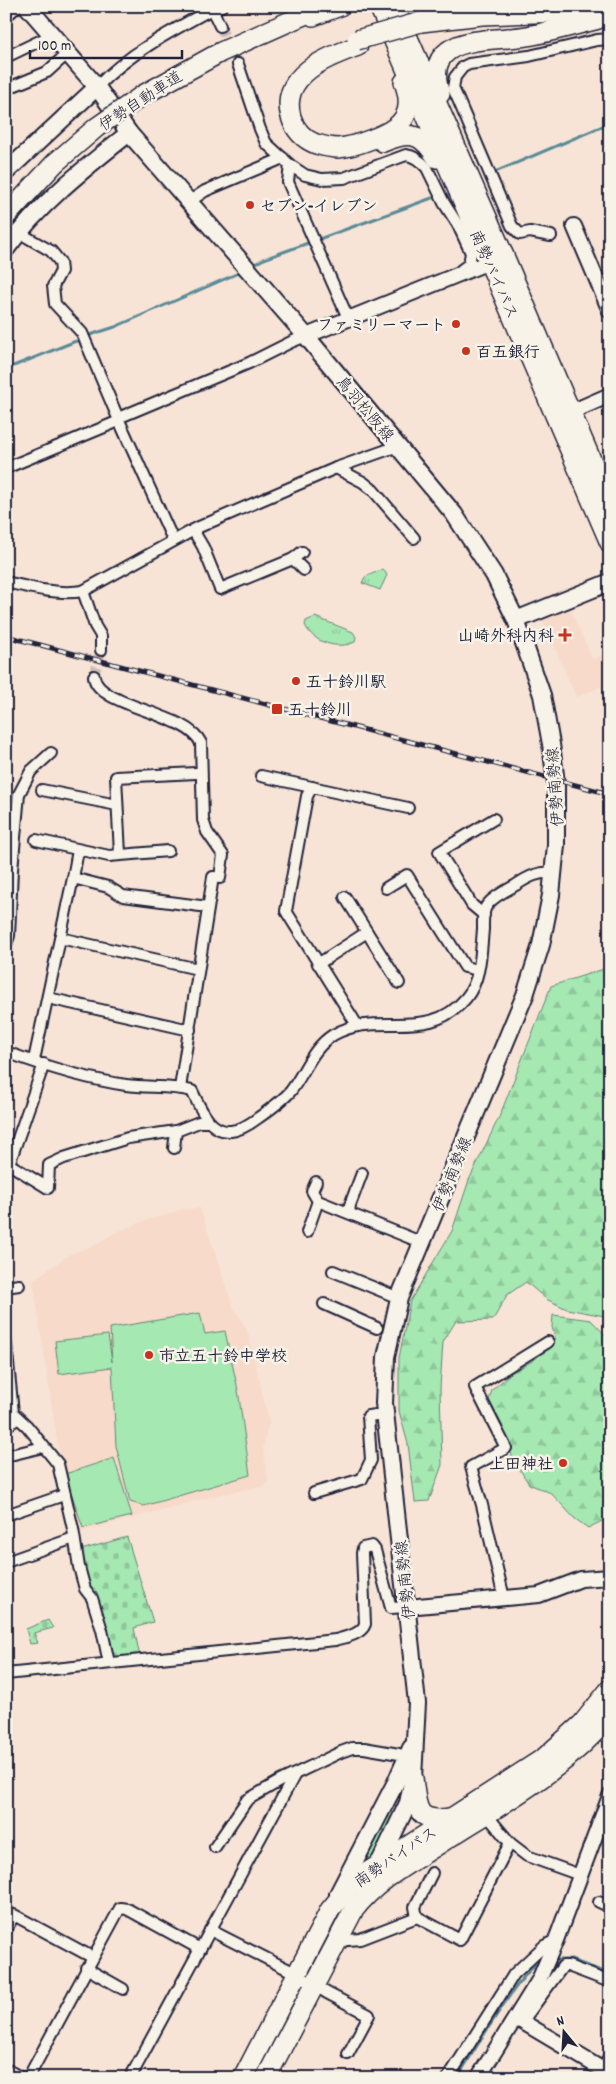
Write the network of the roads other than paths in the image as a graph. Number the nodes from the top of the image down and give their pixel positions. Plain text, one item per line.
1 (18, 6) edge
2 (27, 6) edge
3 (324, 6) edge
4 (340, 6) edge
5 (373, 6) edge
6 (379, 6) edge
7 (394, 6) edge
8 (572, 6) edge
9 (216, 7) edge
10 (292, 8) edge
11 (606, 14) edge
12 (6, 16) edge
13 (220, 26) tunnel mouth
14 (262, 33) junction
15 (52, 35) junction
16 (610, 39) edge
17 (358, 43) junction
18 (526, 43) dead end
19 (68, 53) junction
20 (6, 56) edge
21 (526, 56) junction
22 (238, 64) tunnel mouth
23 (97, 87) junction
24 (6, 89) edge
25 (140, 90) junction
26 (130, 134) junction
27 (53, 160) junction
28 (286, 162) junction
29 (6, 172) edge
30 (474, 189) junction
31 (190, 201) junction
32 (6, 202) edge
33 (465, 206) junction
34 (6, 216) edge
35 (574, 226) dead end
36 (18, 232) junction
37 (551, 236) dead end
38 (6, 249) edge
39 (489, 262) junction
40 (453, 277) junction
41 (610, 311) edge
42 (348, 318) junction
43 (306, 336) junction
44 (610, 395) edge
45 (570, 412) junction
46 (118, 420) junction
47 (398, 446) junction
48 (6, 468) edge
49 (336, 468) junction
50 (610, 504) edge
51 (193, 530) junction
52 (414, 538) dead end
53 (173, 540) junction
54 (610, 543) edge
55 (302, 552) dead end
56 (293, 559) junction
57 (304, 570) dead end
58 (6, 582) edge
59 (610, 582) edge
60 (83, 591) junction
61 (516, 620) junction
62 (101, 650) tunnel mouth
63 (94, 676) dead end
64 (51, 753) dead end
65 (196, 773) dead end
66 (261, 776) dead end
67 (312, 787) junction
68 (42, 790) dead end
69 (116, 805) junction
70 (408, 808) dead end
71 (494, 820) dead end
72 (36, 840) dead end
73 (78, 850) junction
74 (168, 851) dead end
75 (120, 854) junction
76 (554, 873) junction
77 (73, 878) junction
78 (386, 888) dead end
79 (345, 897) dead end
80 (208, 907) junction
81 (484, 915) junction
82 (367, 932) junction
83 (60, 938) junction
84 (6, 944) edge
85 (318, 964) junction
86 (198, 969) junction
87 (478, 970) junction
88 (399, 983) dead end
89 (48, 998) junction
90 (357, 1026) junction
91 (190, 1030) junction
92 (6, 1052) edge
93 (34, 1060) junction
94 (44, 1064) junction
95 (180, 1088) junction
96 (208, 1122) junction
97 (176, 1131) junction
98 (174, 1148) dead end
99 (7, 1165) edge
100 (362, 1173) dead end
101 (316, 1182) dead end
102 (318, 1201) junction
103 (349, 1213) junction
104 (307, 1232) dead end
105 (423, 1243) junction
106 (333, 1270) dead end
107 (19, 1285) dead end
108 (6, 1287) edge
109 (399, 1298) junction
110 (324, 1304) dead end
111 (377, 1328) dead end
112 (548, 1342) dead end
113 (6, 1343) edge
114 (386, 1414) junction
115 (17, 1419) junction
116 (6, 1424) edge
117 (44, 1447) junction
118 (6, 1456) edge
119 (314, 1493) dead end
120 (64, 1495) junction
121 (6, 1515) edge
122 (74, 1538) junction
123 (6, 1562) edge
124 (610, 1577) edge
125 (504, 1598) junction
126 (407, 1607) junction
127 (109, 1663) junction
128 (6, 1674) edge
129 (610, 1689) edge
130 (610, 1715) edge
131 (414, 1737) junction
132 (408, 1758) junction
133 (294, 1776) junction
134 (413, 1778) junction
135 (610, 1796) edge
136 (486, 1814) junction
137 (450, 1818) junction
138 (510, 1843) junction
139 (214, 1846) dead end
140 (379, 1864) junction
141 (432, 1873) dead end
142 (580, 1875) junction
143 (599, 1902) dead end
144 (610, 1907) edge
145 (330, 1910) junction
146 (353, 1911) junction
147 (417, 1917) junction
148 (6, 1930) edge
149 (210, 1930) junction
150 (337, 1941) junction
151 (554, 1945) junction
152 (200, 1949) junction
153 (92, 1957) junction
154 (86, 1968) junction
155 (297, 1974) junction
156 (610, 1982) edge
157 (314, 1986) junction
158 (123, 1989) dead end
159 (519, 2020) junction
160 (610, 2053) edge
161 (348, 2054) dead end
162 (6, 2069) edge
163 (605, 2074) edge
164 (272, 2075) edge
165 (22, 2078) edge
166 (28, 2078) edge
167 (130, 2078) edge
168 (243, 2078) edge
169 (448, 2078) edge
170 (478, 2078) edge

1 - 12 street
2 - 15 main road, 鳥羽松阪線
3 - 14 highway, 伊勢自動車道
4 - 14 highway
5 - 17 highway
6 - 33 highway, 南勢バイパス
7 - 30 highway, 南勢バイパス
8 - 11 highway
9 - 13 street
9 - 23 street
10 - 25 highway, 伊勢自動車道
11 - 17 highway
11 - 30 highway
14 - 25 highway, 伊勢自動車道
15 - 19 main road, 鳥羽松阪線
15 - 20 street
16 - 21 street
17 - 33 highway
18 - 21 street
19 - 23 main road, 鳥羽松阪線
19 - 24 street
21 - 37 street
22 - 28 street
23 - 26 main road, 鳥羽松阪線
23 - 29 main road
25 - 27 highway, 伊勢自動車道, bridge
26 - 31 main road, 鳥羽松阪線
26 - 36 main road
27 - 32 highway, 伊勢自動車道
27 - 34 highway, 伊勢自動車道
28 - 31 street
28 - 40 street
28 - 42 street
30 - 45 highway, 南勢バイパス
31 - 43 main road, 鳥羽松阪線
33 - 39 highway, 南勢バイパス
35 - 41 street
36 - 38 main road
36 - 46 street
39 - 40 street
39 - 54 highway, 南勢バイパス
40 - 42 street
42 - 43 street
43 - 46 street
43 - 47 main road, 鳥羽松阪線
44 - 45 street
45 - 50 highway, 南勢バイパス
46 - 48 street
46 - 53 street
47 - 49 street
47 - 61 main road, 鳥羽松阪線
49 - 51 street
49 - 52 street
51 - 53 street
51 - 56 street
53 - 60 street
55 - 56 street
56 - 57 street
58 - 60 street
59 - 61 main road
60 - 62 street
61 - 76 main road, 伊勢南勢線
63 - 80 street
64 - 84 street
65 - 69 street
66 - 67 street
67 - 70 street
67 - 85 street
68 - 69 street
69 - 75 street
71 - 81 street
72 - 73 street
73 - 75 street
73 - 77 street
74 - 75 street
76 - 81 street
76 - 105 main road, 伊勢南勢線
77 - 80 street
77 - 83 street
78 - 87 street
79 - 82 street
80 - 86 street
81 - 87 street
82 - 85 street
82 - 88 street
83 - 86 street
83 - 89 street
85 - 90 street
86 - 91 street
87 - 90 street
89 - 91 street
89 - 93 street
90 - 96 street
91 - 95 street
92 - 93 street
93 - 94 street
94 - 95 street
94 - 99 street
95 - 96 street
96 - 97 street
97 - 98 street
97 - 99 street
100 - 103 street
101 - 102 street
102 - 103 street
102 - 104 street
103 - 105 street
105 - 109 main road, 伊勢南勢線
106 - 109 street
107 - 108 street
109 - 114 main road, 伊勢南勢線
110 - 111 street
112 - 125 street
113 - 115 street
114 - 119 street
114 - 126 main road, 伊勢南勢線
115 - 116 street
115 - 117 street
117 - 118 street
117 - 120 street
120 - 121 street
120 - 122 street
122 - 123 street
122 - 127 street
124 - 125 street
125 - 126 street
126 - 127 street
126 - 131 main road, 伊勢南勢線
127 - 128 street
129 - 137 highway, 南勢バイパス
130 - 136 highway, 南勢バイパス
131 - 132 main road, 伊勢南勢線
131 - 134 main road, 伊勢南勢線
132 - 133 street
132 - 145 main road, 伊勢南勢線
133 - 139 street
133 - 149 street
134 - 137 highway
134 - 140 main road, 伊勢南勢線
135 - 142 street
136 - 138 street
136 - 146 highway, 南勢バイパス
137 - 140 highway, 南勢バイパス
138 - 142 street
138 - 147 street
140 - 145 highway, 南勢バイパス
140 - 146 main road, 伊勢南勢線
141 - 147 street
142 - 151 street
143 - 144 street
145 - 155 highway, 南勢バイパス
146 - 150 highway, 南勢バイパス
147 - 150 street
148 - 153 street
149 - 152 street
149 - 155 street
150 - 157 highway, 南勢バイパス
151 - 159 street
151 - 169 street
152 - 153 street
152 - 167 street
153 - 154 street
154 - 158 street
154 - 166 street
155 - 157 street
155 - 168 highway, 南勢バイパス
156 - 159 street
157 - 161 street
157 - 164 highway, 南勢バイパス
159 - 163 street
159 - 170 street
160 - 163 street
162 - 165 street

